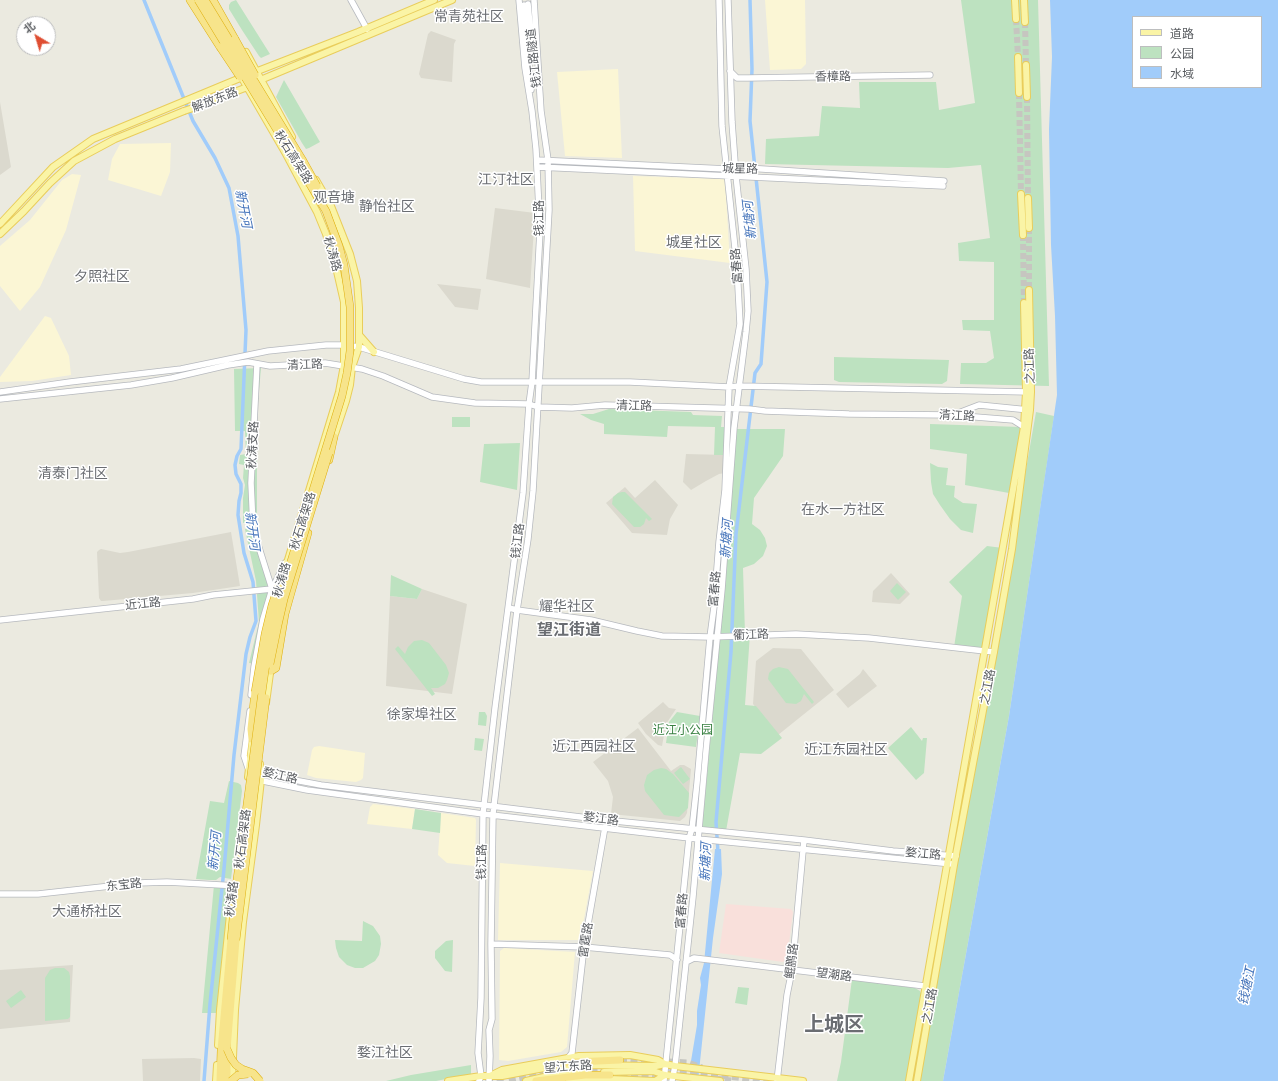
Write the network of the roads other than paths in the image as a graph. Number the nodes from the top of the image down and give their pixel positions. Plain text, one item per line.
1 (190, 0) edge
2 (194, 0) edge
3 (198, 0) edge
4 (205, 0) edge
5 (213, 0) edge
6 (351, 0) edge
7 (355, 0) edge
8 (434, 0) edge
9 (452, 0) edge
10 (519, 0) edge
11 (534, 0) edge
12 (719, 0) edge
13 (728, 0) edge
14 (1015, 0) edge
15 (1024, 0) edge
16 (1016, 19) tunnel mouth
17 (1024, 22) tunnel mouth
18 (368, 28) junction
19 (1018, 58) tunnel mouth
20 (1026, 65) tunnel mouth
21 (257, 71) junction
22 (730, 71) junction
23 (930, 75) dead end
24 (242, 78) junction
25 (737, 78) junction
26 (260, 80) junction
27 (730, 86) junction
28 (247, 87) junction
29 (1019, 93) tunnel mouth
30 (1027, 97) tunnel mouth
31 (266, 107) junction
32 (532, 111) junction
33 (540, 111) junction
34 (537, 160) junction
35 (548, 160) junction
36 (538, 167) junction
37 (548, 167) junction
38 (727, 168) junction
39 (736, 169) junction
40 (728, 176) junction
41 (736, 176) junction
42 (1021, 194) tunnel mouth
43 (1028, 198) tunnel mouth
44 (0, 224) edge
45 (1029, 228) tunnel mouth
46 (0, 234) edge
47 (1023, 235) tunnel mouth
48 (1029, 290) tunnel mouth
49 (1024, 303) tunnel mouth
50 (360, 336) junction
51 (345, 345) junction
52 (359, 347) junction
53 (374, 352) junction
54 (228, 362) junction
55 (257, 364) junction
56 (344, 365) junction
57 (352, 367) junction
58 (532, 382) junction
59 (539, 382) junction
60 (738, 386) junction
61 (729, 387) junction
62 (0, 392) edge
63 (1028, 392) junction
64 (0, 399) edge
65 (529, 404) junction
66 (538, 408) junction
67 (729, 408) junction
68 (736, 409) junction
69 (1028, 410) junction
70 (951, 416) junction
71 (1024, 427) junction
72 (334, 437) junction
73 (322, 460) junction
74 (253, 526) dead end
75 (256, 538) dead end
76 (279, 591) junction
77 (509, 608) junction
78 (517, 610) junction
79 (0, 620) edge
80 (717, 636) junction
81 (710, 637) junction
82 (984, 650) junction
83 (994, 652) junction
84 (270, 672) junction
85 (252, 739) junction
86 (248, 768) junction
87 (260, 771) junction
88 (248, 777) junction
89 (261, 780) junction
90 (483, 805) junction
91 (494, 806) junction
92 (483, 814) junction
93 (493, 814) junction
94 (605, 827) junction
95 (692, 829) junction
96 (699, 830) junction
97 (689, 838) junction
98 (698, 839) junction
99 (804, 840) junction
100 (803, 850) junction
101 (948, 856) junction
102 (956, 856) junction
103 (947, 864) junction
104 (954, 865) junction
105 (233, 886) junction
106 (248, 887) junction
107 (0, 894) edge
108 (491, 944) junction
109 (584, 947) junction
110 (678, 952) junction
111 (687, 952) junction
112 (670, 956) junction
113 (696, 959) junction
114 (677, 960) junction
115 (686, 962) junction
116 (792, 970) junction
117 (926, 986) junction
118 (228, 1049) junction
119 (572, 1053) junction
120 (578, 1056) junction
121 (568, 1058) junction
122 (620, 1060) tunnel mouth
123 (665, 1064) junction
124 (675, 1066) junction
125 (549, 1067) junction
126 (610, 1075) tunnel mouth
127 (480, 1078) edge
128 (489, 1078) edge
129 (665, 1078) edge
130 (672, 1078) edge
131 (777, 1079) edge
132 (216, 1081) edge
133 (220, 1081) edge
134 (227, 1081) edge
135 (232, 1081) edge
136 (259, 1081) edge
137 (448, 1081) edge
138 (526, 1081) edge
139 (536, 1081) edge
140 (569, 1081) edge
141 (720, 1081) edge
142 (803, 1081) edge
143 (909, 1081) edge
144 (917, 1081) edge

1 - 31 highway, bridge
2 - 24 main road, 秋涛路
3 - 31 highway, 秋石高架路, bridge
4 - 31 highway, 秋石高架路, bridge
5 - 21 main road, 秋涛路
5 - 31 highway, bridge
6 - 18 main road
7 - 18 main road
8 - 18 main road, 解放东路
9 - 26 main road, 解放东路
10 - 32 main road, 钱江路
11 - 33 main road, 钱江路
12 - 38 main road, 富春路
13 - 22 main road, 富春路
14 - 16 main road
15 - 17 main road
18 - 21 main road, 解放东路
19 - 29 main road
20 - 30 main road
21 - 24 main road, 解放东路
21 - 26 main road, 秋涛路
22 - 25 main road
22 - 27 main road, 富春路
23 - 25 main road, 香樟路
24 - 28 main road, 秋涛路
24 - 44 main road, 解放东路
25 - 27 main road
26 - 28 main road, 解放东路
26 - 50 main road, 秋涛路
27 - 39 main road, 富春路
28 - 46 main road, 解放东路, bridge
28 - 51 main road, 秋涛路
31 - 72 highway, 秋石高架路, bridge
31 - 73 highway, 秋石高架路, bridge
32 - 33 main road, 钱江路隧道
32 - 34 main road, 钱江路
33 - 35 main road, 钱江路
34 - 35 main road, 城星路
34 - 36 main road, 钱江路
35 - 37 main road, 钱江路
35 - 38 main road, 城星路
36 - 37 main road, 城星路
36 - 58 main road, 钱江路
37 - 40 main road, 城星路
37 - 59 main road, 钱江路
38 - 39 main road, 城星路
38 - 40 main road, 富春路
39 - 41 main road, 富春路
39 - 41 main road, 城星路
40 - 41 main road, 城星路
40 - 61 main road, 富春路
41 - 60 main road, 富春路
42 - 47 main road
43 - 45 main road
48 - 63 main road, 之江路
49 - 63 main road, 之江路
50 - 52 main road, 秋涛路
50 - 53 main road
51 - 52 main road, 清江路
51 - 54 main road, 清江路
51 - 56 main road, 秋涛路
52 - 53 main road, 清江路
52 - 57 main road, 秋涛路
53 - 58 main road, 清江路
54 - 55 main road, 清江路
54 - 62 main road
54 - 64 main road
55 - 56 main road, 清江路
55 - 74 main road, 秋涛支路
56 - 57 main road, 清江路
56 - 76 main road, 秋涛路
57 - 65 main road, 清江路
57 - 76 main road, 秋涛路
58 - 59 main road, 清江路
58 - 65 main road, 钱江路
59 - 61 main road, 清江路
59 - 66 main road, 钱江路
60 - 61 main road, 清江路
60 - 63 main road, 清江路
60 - 68 main road, 富春路
61 - 67 main road, 富春路
63 - 69 main road, 之江路
65 - 66 main road, 清江路
65 - 77 main road, 钱江路
66 - 67 main road, 清江路
66 - 78 main road, 钱江路
67 - 68 main road, 清江路
67 - 81 main road, 富春路
68 - 70 main road, 清江路
68 - 80 main road, 富春路
69 - 70 main road
69 - 71 main road, 之江路
69 - 83 main road, 之江路
70 - 71 main road, 清江路
71 - 82 main road, 之江路
72 - 84 highway, bridge
72 - 118 highway, 秋石高架路, bridge
73 - 85 highway, bridge
73 - 133 highway, 秋石高架路, bridge
75 - 76 main road
76 - 79 main road, 近江路
76 - 84 main road, 秋涛路
76 - 85 main road, 秋涛路
76 - 86 main road
77 - 78 main road, 衢江路
77 - 90 main road, 钱江路
78 - 81 main road, 衢江路
78 - 91 main road, 钱江路
80 - 81 main road, 衢江路
80 - 82 main road, 衢江路
80 - 96 main road, 富春路
81 - 95 main road, 富春路
82 - 83 main road, 衢江路
82 - 101 main road, 之江路
83 - 102 main road, 之江路
84 - 87 main road, 秋涛路
85 - 86 main road, 秋涛路
86 - 87 main road, 婺江路
86 - 88 main road, 秋涛路
87 - 89 main road, 秋涛路
87 - 90 main road, 婺江路
88 - 89 main road, 婺江路
88 - 105 main road, 秋涛路
89 - 92 main road, 婺江路
89 - 106 main road, 秋涛路
90 - 91 main road, 婺江路
90 - 92 main road, 钱江路
91 - 93 main road, 钱江路
91 - 95 main road, 婺江路
92 - 93 main road, 婺江路
92 - 127 main road, 钱江路
93 - 94 main road, 婺江路
93 - 108 main road, 钱江路
94 - 97 main road, 婺江路
94 - 109 main road, 雷霆路
95 - 96 main road, 婺江路
95 - 97 main road, 富春路
96 - 98 main road, 富春路
96 - 99 main road, 婺江路
97 - 98 main road, 婺江路
97 - 110 main road, 富春路
98 - 100 main road, 婺江路
98 - 111 main road, 富春路
99 - 100 main road, 鲲鹏路
99 - 101 main road, 婺江路
100 - 103 main road, 婺江路
100 - 116 main road, 鲲鹏路
101 - 102 main road, 婺江路
101 - 103 main road, 之江路
102 - 104 main road, 之江路
103 - 104 main road, 婺江路
103 - 117 main road, 之江路
104 - 144 main road, 之江路
105 - 106 main road, 东宝路
105 - 107 main road, 东宝路
105 - 132 main road, 秋涛路
106 - 135 main road, 秋涛路
108 - 109 main road
108 - 128 main road, 钱江路
109 - 112 main road
109 - 119 main road, 雷霆路
110 - 112 main road
110 - 114 main road, 富春路
111 - 113 main road
111 - 115 main road, 富春路
112 - 114 main road
113 - 115 main road
113 - 116 main road, 望潮路
114 - 123 main road, 富春路
115 - 124 main road, 富春路
116 - 117 main road, 望潮路
116 - 131 main road, 鲲鹏路
117 - 143 main road, 之江路
118 - 134 highway, 秋石高架路
118 - 136 highway, bridge
119 - 120 main road
119 - 121 main road
120 - 121 main road
120 - 123 main road
121 - 128 main road
122 - 125 highway
123 - 124 main road
123 - 125 main road, 望江东路
123 - 129 main road, 富春路
124 - 130 main road, 富春路
124 - 131 main road
125 - 128 main road, 望江东路
126 - 139 highway
127 - 128 main road, 望江东路
127 - 137 main road, 望江东路
129 - 130 main road, 望江东路
129 - 138 main road, 望江东路
129 - 140 main road
130 - 141 main road, 望江东路
131 - 142 main road
135 - 136 highway, bridge

